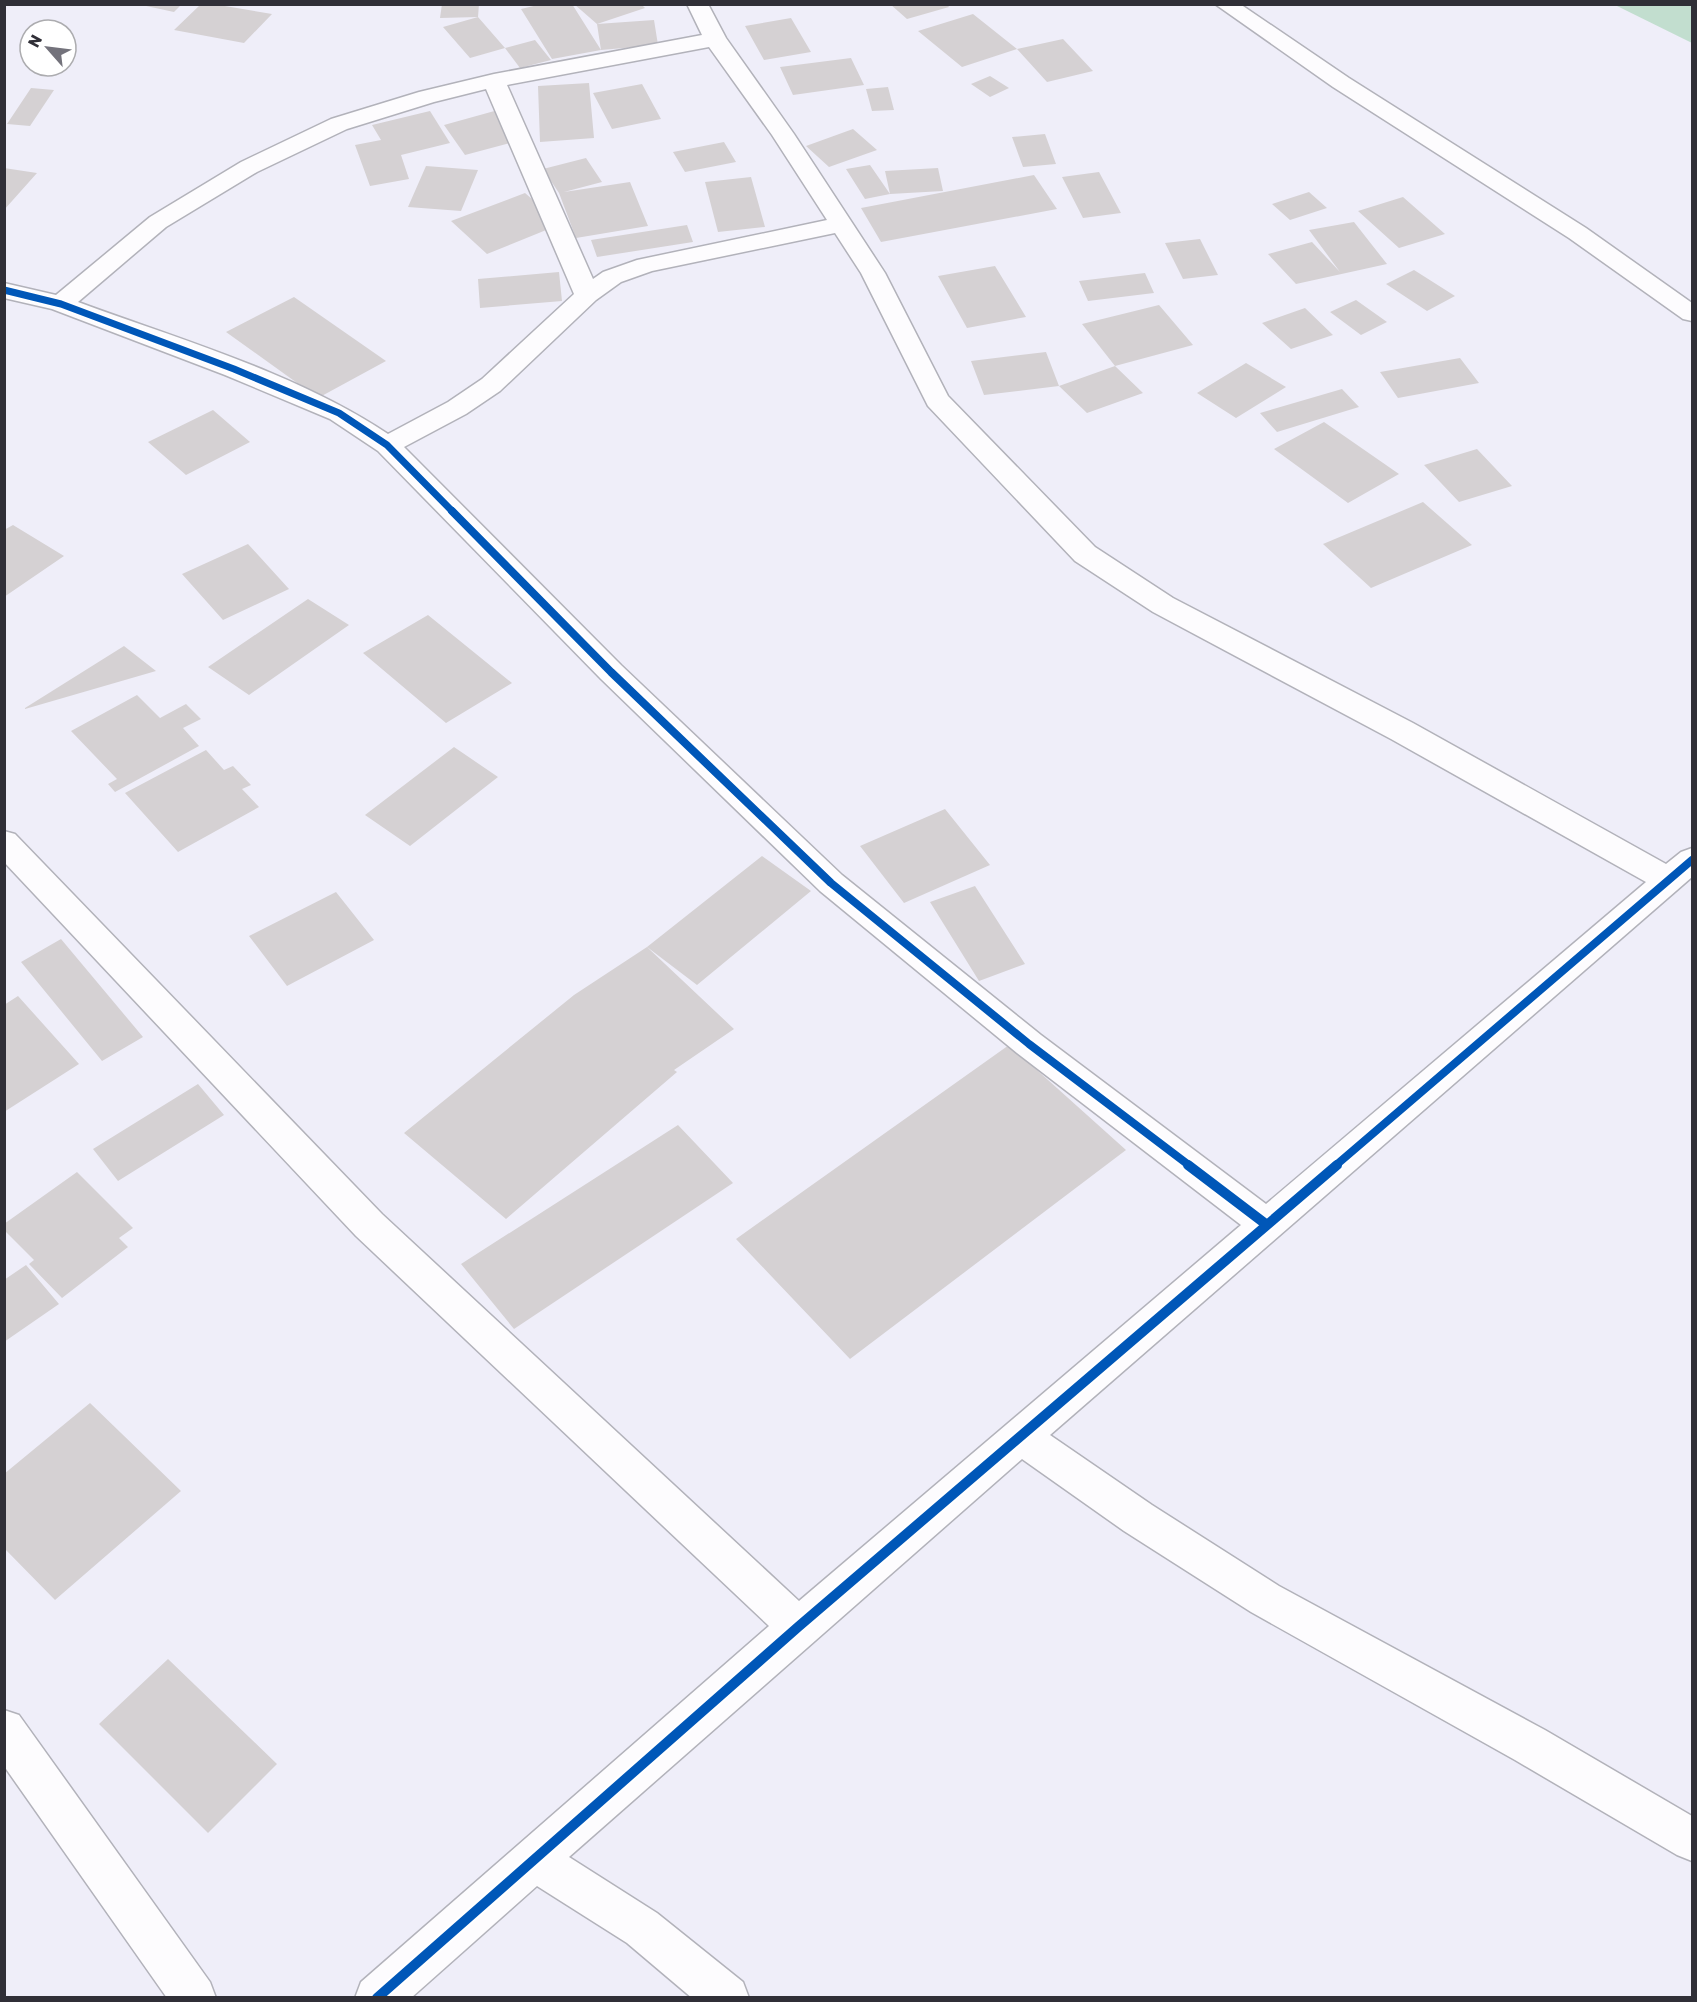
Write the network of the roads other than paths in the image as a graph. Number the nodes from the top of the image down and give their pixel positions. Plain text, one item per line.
1 (697, 4) edge
2 (1225, 4) edge
3 (715, 39) junction
4 (494, 81) junction
5 (841, 224) junction
6 (4, 290) edge
7 (587, 296) junction
8 (61, 304) junction
9 (1692, 314) edge
10 (387, 445) junction
11 (4, 842) edge
12 (1681, 870) edge
13 (1267, 1225) junction
14 (1021, 1436) junction
15 (798, 1627) junction
16 (4, 1730) edge
17 (1692, 1840) edge
18 (534, 1859) junction
19 (194, 1998) edge
20 (376, 1998) edge
21 (727, 1998) edge

1 - 3 street
2 - 9 street
3 - 4 street
3 - 5 street
4 - 7 street
4 - 8 street
5 - 7 street
5 - 12 street
6 - 8 street
7 - 10 street
8 - 10 street
10 - 13 street
11 - 15 street
12 - 13 street
13 - 14 street
14 - 15 street
14 - 17 street
15 - 18 street
16 - 19 street
18 - 20 street
18 - 21 street

